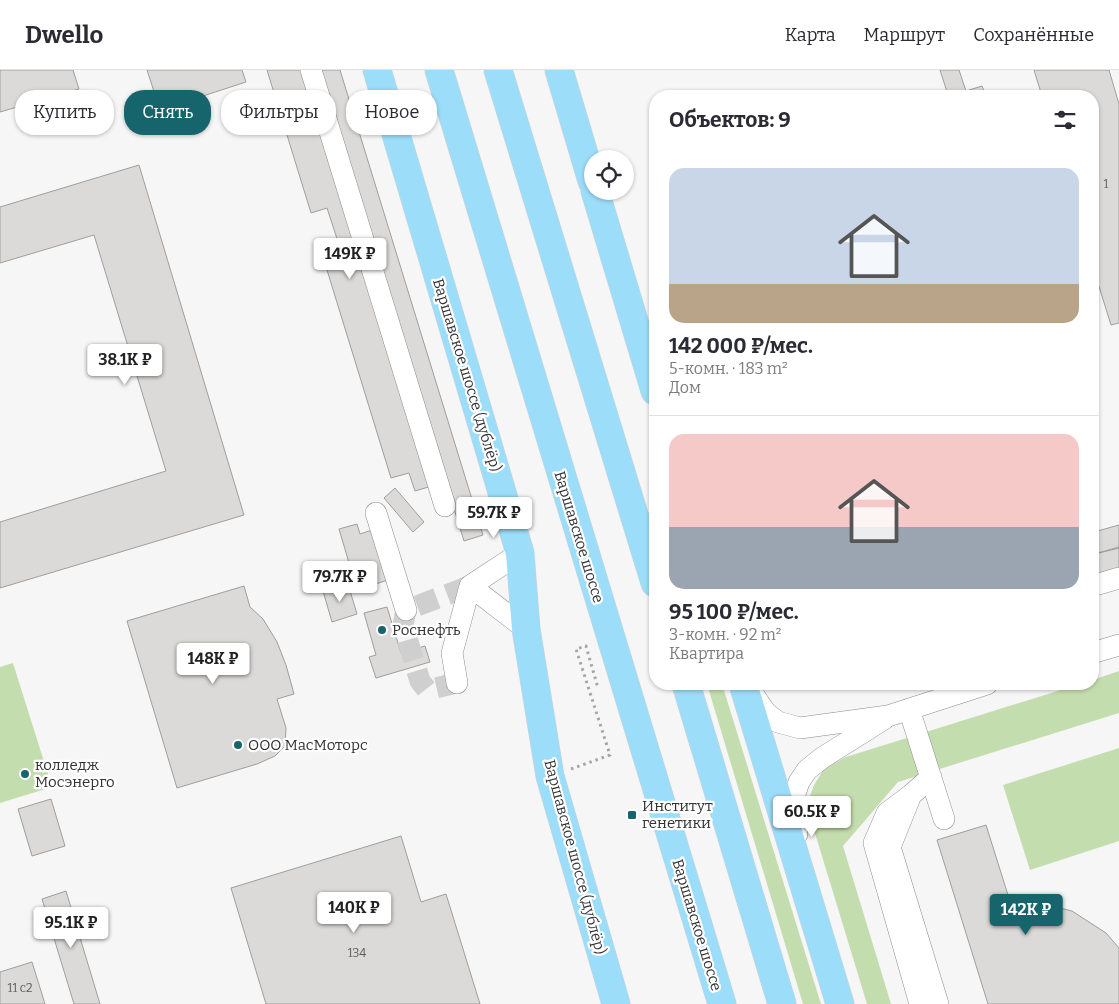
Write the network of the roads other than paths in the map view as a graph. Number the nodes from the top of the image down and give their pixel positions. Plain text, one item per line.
1 (311, 70) edge
2 (376, 70) edge
3 (439, 70) edge
4 (498, 70) edge
5 (559, 70) edge
6 (584, 154) edge
7 (599, 200) edge
8 (649, 371) edge
9 (445, 506) dead end
10 (376, 513) dead end
11 (520, 553) junction
12 (649, 563) edge
13 (1119, 578) edge
14 (1099, 584) edge
15 (470, 586) junction
16 (406, 610) dead end
17 (526, 629) junction
18 (1119, 645) edge
19 (1099, 651) edge
20 (457, 683) dead end
21 (688, 690) edge
22 (745, 690) edge
23 (752, 690) edge
24 (938, 691) edge
25 (909, 709) junction
26 (888, 716) junction
27 (931, 777) junction
28 (911, 795) junction
29 (944, 819) dead end
30 (801, 875) junction
31 (616, 1004) edge
32 (722, 1004) edge
33 (782, 1004) edge
34 (840, 1004) edge
35 (920, 1004) edge
36 (938, 1004) edge

1 - 9 street
2 - 11 main road, Варшавское шоссе (дублёр)
3 - 32 main road, Варшавское шоссе
4 - 12 main road
5 - 6 main road
7 - 8 main road
10 - 16 street
11 - 15 street
11 - 17 main road, Варшавское шоссе (дублёр)
13 - 14 street
15 - 17 street
15 - 20 street
17 - 31 main road, Варшавское шоссе (дублёр)
18 - 19 street
21 - 33 main road
22 - 30 main road
23 - 26 street
24 - 25 street
25 - 26 street
25 - 27 street
26 - 30 street
27 - 28 street
27 - 29 street
28 - 35 street
28 - 36 street
30 - 34 main road

